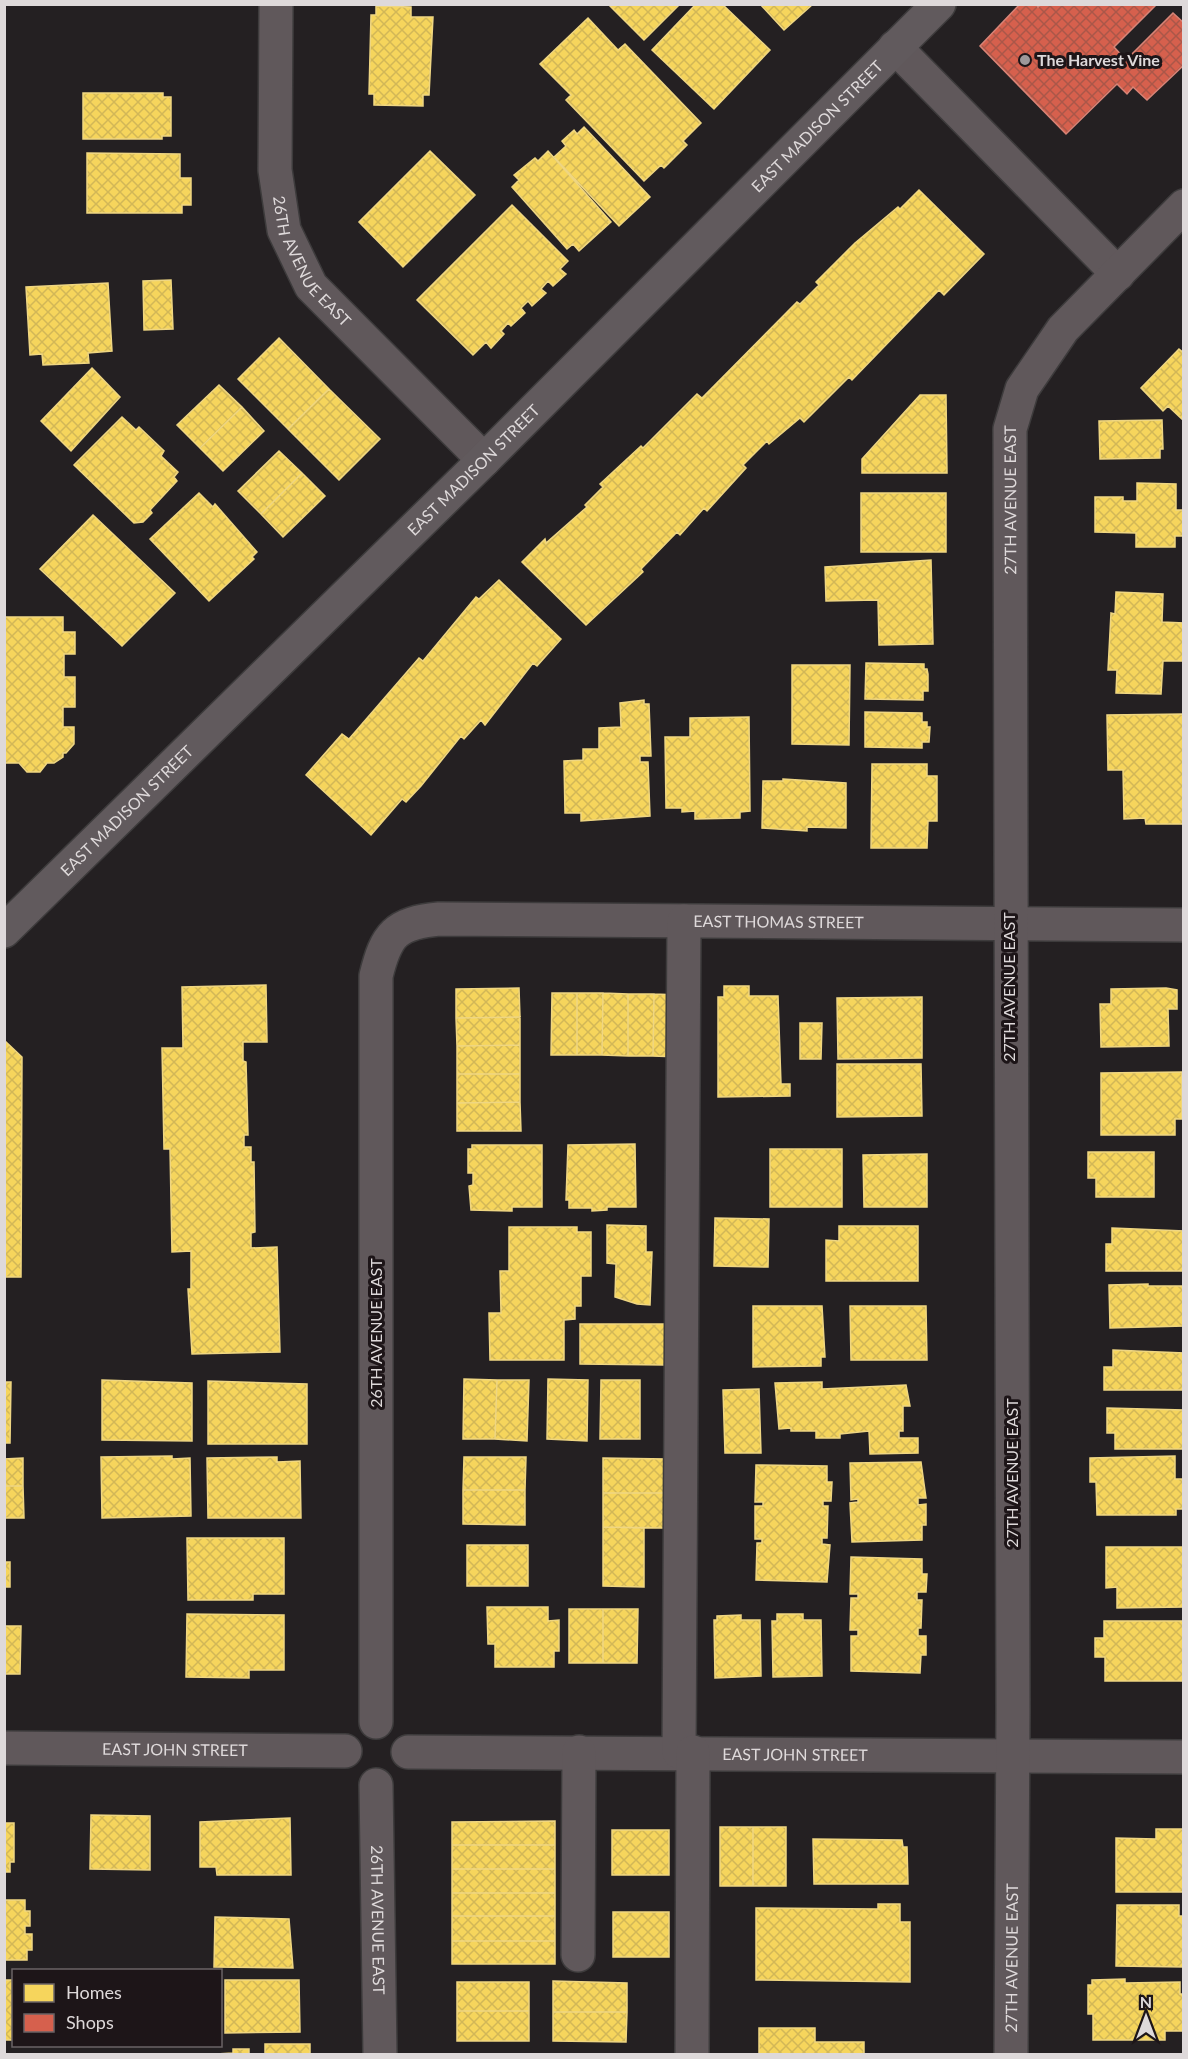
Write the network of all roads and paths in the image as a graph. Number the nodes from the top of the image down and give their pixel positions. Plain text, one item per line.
1 (276, 4) edge
2 (939, 4) edge
3 (895, 47) junction
4 (1184, 206) edge
5 (1118, 274) junction
6 (484, 460) junction
7 (684, 921) junction
8 (1009, 924) junction
9 (1184, 925) edge
10 (4, 931) edge
11 (384, 946) joint
12 (376, 1722) junction
13 (4, 1748) edge
14 (345, 1752) junction
15 (408, 1752) junction
16 (579, 1752) junction
17 (686, 1752) junction
18 (1012, 1756) junction
19 (1184, 1757) edge
20 (376, 1785) junction
21 (578, 1955) dead end
22 (380, 2055) edge
23 (692, 2055) edge
24 (1011, 2055) edge

1 - 6 street, 26TH AVENUE EAST
2 - 3 main road, EAST MADISON STREET
3 - 5 street
3 - 6 main road, EAST MADISON STREET
4 - 5 street, 27TH AVENUE EAST
5 - 8 street, 27TH AVENUE EAST
6 - 10 main road, EAST MADISON STREET
7 - 8 street, EAST THOMAS STREET
7 - 11 street, EAST THOMAS STREET
7 - 17 street
8 - 9 street, EAST THOMAS STREET
8 - 18 street, 27TH AVENUE EAST
11 - 12 street, 26TH AVENUE EAST
12 - 14 street
12 - 15 street
13 - 14 street, EAST JOHN STREET
14 - 20 street
15 - 16 street, EAST JOHN STREET
15 - 20 street
16 - 17 street, EAST JOHN STREET
16 - 21 street
17 - 18 street, EAST JOHN STREET
17 - 23 street
18 - 19 street, EAST JOHN STREET
18 - 24 street, 27TH AVENUE EAST
20 - 22 street, 26TH AVENUE EAST

